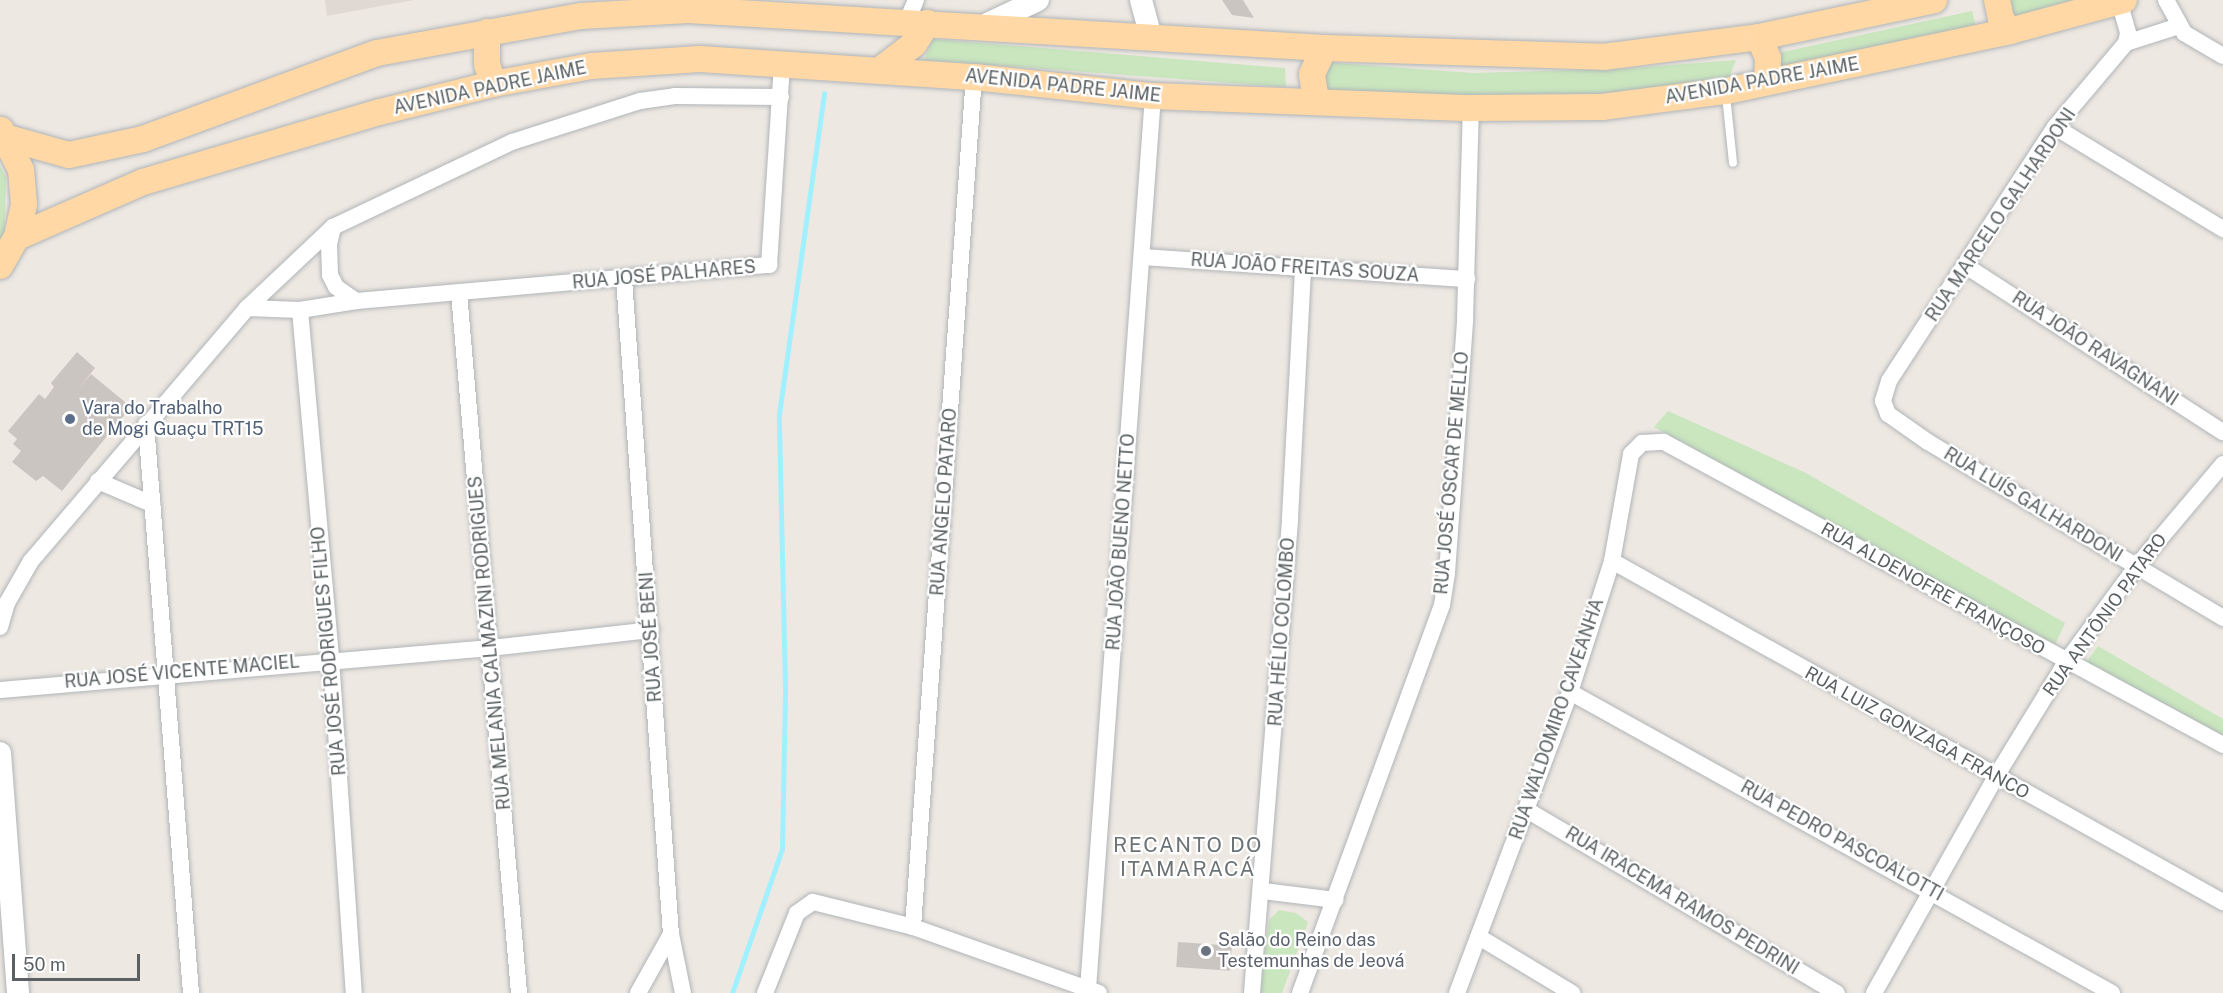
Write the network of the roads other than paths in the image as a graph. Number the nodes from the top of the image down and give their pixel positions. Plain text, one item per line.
1 (1038, 0) edge
2 (1141, 0) edge
3 (1934, 0) edge
4 (1997, 0) edge
5 (2166, 0) edge
6 (2122, 1) edge
7 (917, 14) edge
8 (2179, 26) junction
9 (981, 27) junction
10 (2010, 31) junction
11 (487, 32) junction
12 (1151, 37) junction
13 (1759, 37) junction
14 (2126, 43) junction
15 (1324, 48) junction
16 (2223, 56) edge
17 (783, 63) junction
18 (880, 70) junction
19 (974, 77) junction
20 (1767, 82) junction
21 (494, 84) junction
22 (1726, 91) junction
23 (1153, 96) junction
24 (781, 97) junction
25 (1316, 100) junction
26 (1471, 108) junction
27 (2055, 127) junction
28 (4, 134) edge
29 (1733, 163) dead end
30 (333, 227) junction
31 (2223, 229) edge
32 (17, 237) junction
33 (1143, 257) junction
34 (0, 266) edge
35 (1966, 266) junction
36 (1303, 270) junction
37 (624, 279) junction
38 (1467, 279) junction
39 (459, 293) junction
40 (356, 301) junction
41 (247, 308) junction
42 (300, 310) junction
43 (1883, 401) joint
44 (146, 424) junction
45 (2223, 432) edge
46 (1642, 442) joint
47 (2223, 464) edge
48 (98, 481) junction
49 (152, 504) junction
50 (1612, 561) junction
51 (2136, 567) junction
52 (2223, 618) edge
53 (0, 627) edge
54 (651, 630) junction
55 (491, 648) junction
56 (331, 659) junction
57 (2066, 662) junction
58 (165, 675) junction
59 (0, 690) edge
60 (1570, 692) junction
61 (2223, 745) edge
62 (0, 753) edge
63 (1995, 777) junction
64 (1527, 810) junction
65 (1263, 891) junction
66 (1934, 892) junction
67 (1335, 900) junction
68 (2223, 902) edge
69 (913, 927) junction
70 (670, 934) junction
71 (1479, 937) junction
72 (1093, 991) edge
73 (1303, 992) edge
74 (18, 993) edge
75 (191, 993) edge
76 (354, 993) edge
77 (519, 993) edge
78 (638, 993) edge
79 (683, 993) edge
80 (765, 993) edge
81 (1252, 993) edge
82 (1457, 993) edge
83 (1572, 993) edge
84 (1837, 993) edge
85 (1874, 993) edge
86 (2112, 993) edge

1 - 9 street
2 - 12 street
3 - 13 main road
4 - 10 main road
5 - 8 street
6 - 10 main road, AVENIDA PADRE JAIME
6 - 14 street
7 - 9 main road
7 - 11 main road
7 - 18 main road
8 - 14 street
8 - 16 street
9 - 12 main road
10 - 20 main road, AVENIDA PADRE JAIME
11 - 21 main road
11 - 28 main road
12 - 15 main road
13 - 15 main road
13 - 20 main road
14 - 27 street, RUA MARCELO GALHARDONI
15 - 25 main road
17 - 18 main road, AVENIDA PADRE JAIME
17 - 21 main road, AVENIDA PADRE JAIME
17 - 24 street, RUA JOSÉ PALHARES
18 - 19 main road, AVENIDA PADRE JAIME
19 - 23 main road, AVENIDA PADRE JAIME
19 - 69 street, RUA ANGELO PATARO
20 - 22 main road, AVENIDA PADRE JAIME
21 - 32 main road, AVENIDA PADRE JAIME
22 - 26 main road, AVENIDA PADRE JAIME
22 - 29 lane
23 - 25 main road, AVENIDA PADRE JAIME
23 - 33 street, RUA JOÃO BUENO NETTO
24 - 30 street
24 - 37 street, RUA JOSÉ PALHARES
25 - 26 main road, AVENIDA PADRE JAIME
26 - 38 street, RUA JOSÉ OSCAR DE MELLO
27 - 31 street
27 - 35 street, RUA MARCELO GALHARDONI
28 - 32 main road
30 - 40 street
30 - 41 street
32 - 34 main road
33 - 36 street, RUA JOÃO FREITAS SOUZA
33 - 72 street, RUA JOÃO BUENO NETTO
35 - 43 street, RUA MARCELO GALHARDONI
35 - 45 street, RUA JOÃO RAVAGNANI
36 - 38 street, RUA JOÃO FREITAS SOUZA
36 - 65 street, RUA HÉLIO COLOMBO
37 - 39 street, RUA JOSÉ PALHARES
37 - 54 street, RUA JOSÉ BENI
38 - 67 street, RUA JOSÉ OSCAR DE MELLO
39 - 40 street, RUA JOSÉ PALHARES
39 - 55 street, RUA MELANIA CALMAZINI RODRIGUES
40 - 42 street, RUA JOSÉ PALHARES
41 - 42 street, RUA JOSÉ PALHARES
41 - 44 street
42 - 56 street, RUA JOSÉ RODRIGUES FILHO
43 - 51 street, RUA LUÍS GALHARDONI
44 - 48 street
44 - 49 street
46 - 50 street, RUA WALDOMIRO CAVEANHA
46 - 57 street, RUA ALDENOFRE FRANÇOSO
47 - 51 street, RUA ANTÔNIO PATARO
48 - 49 street
48 - 53 street
49 - 58 street
50 - 60 street, RUA WALDOMIRO CAVEANHA
50 - 63 street, RUA LUIZ GONZAGA FRANCO
51 - 52 street, RUA LUÍS GALHARDONI
51 - 57 street, RUA ANTÔNIO PATARO
54 - 55 street, RUA JOSÉ VICENTE MACIEL
54 - 70 street, RUA JOSÉ BENI
55 - 56 street, RUA JOSÉ VICENTE MACIEL
55 - 77 street, RUA MELANIA CALMAZINI RODRIGUES
56 - 58 street, RUA JOSÉ VICENTE MACIEL
56 - 76 street, RUA JOSÉ RODRIGUES FILHO
57 - 61 street, RUA ALDENOFRE FRANÇOSO
57 - 63 street, RUA ANTÔNIO PATARO
58 - 59 street, RUA JOSÉ VICENTE MACIEL
58 - 75 street
60 - 64 street, RUA WALDOMIRO CAVEANHA
60 - 66 street, RUA PEDRO PASCOALOTTI
62 - 74 street
63 - 66 street, RUA ANTÔNIO PATARO
63 - 68 street, RUA LUIZ GONZAGA FRANCO
64 - 71 street, RUA WALDOMIRO CAVEANHA
64 - 84 street, RUA IRACEMA RAMOS PEDRINI
65 - 67 street
65 - 81 street, RUA HÉLIO COLOMBO
66 - 85 street, RUA ANTÔNIO PATARO
66 - 86 street, RUA PEDRO PASCOALOTTI
67 - 73 street, RUA JOSÉ OSCAR DE MELLO
69 - 72 street
69 - 80 street
70 - 78 street
70 - 79 street, RUA JOSÉ BENI
71 - 82 street, RUA WALDOMIRO CAVEANHA
71 - 83 street

